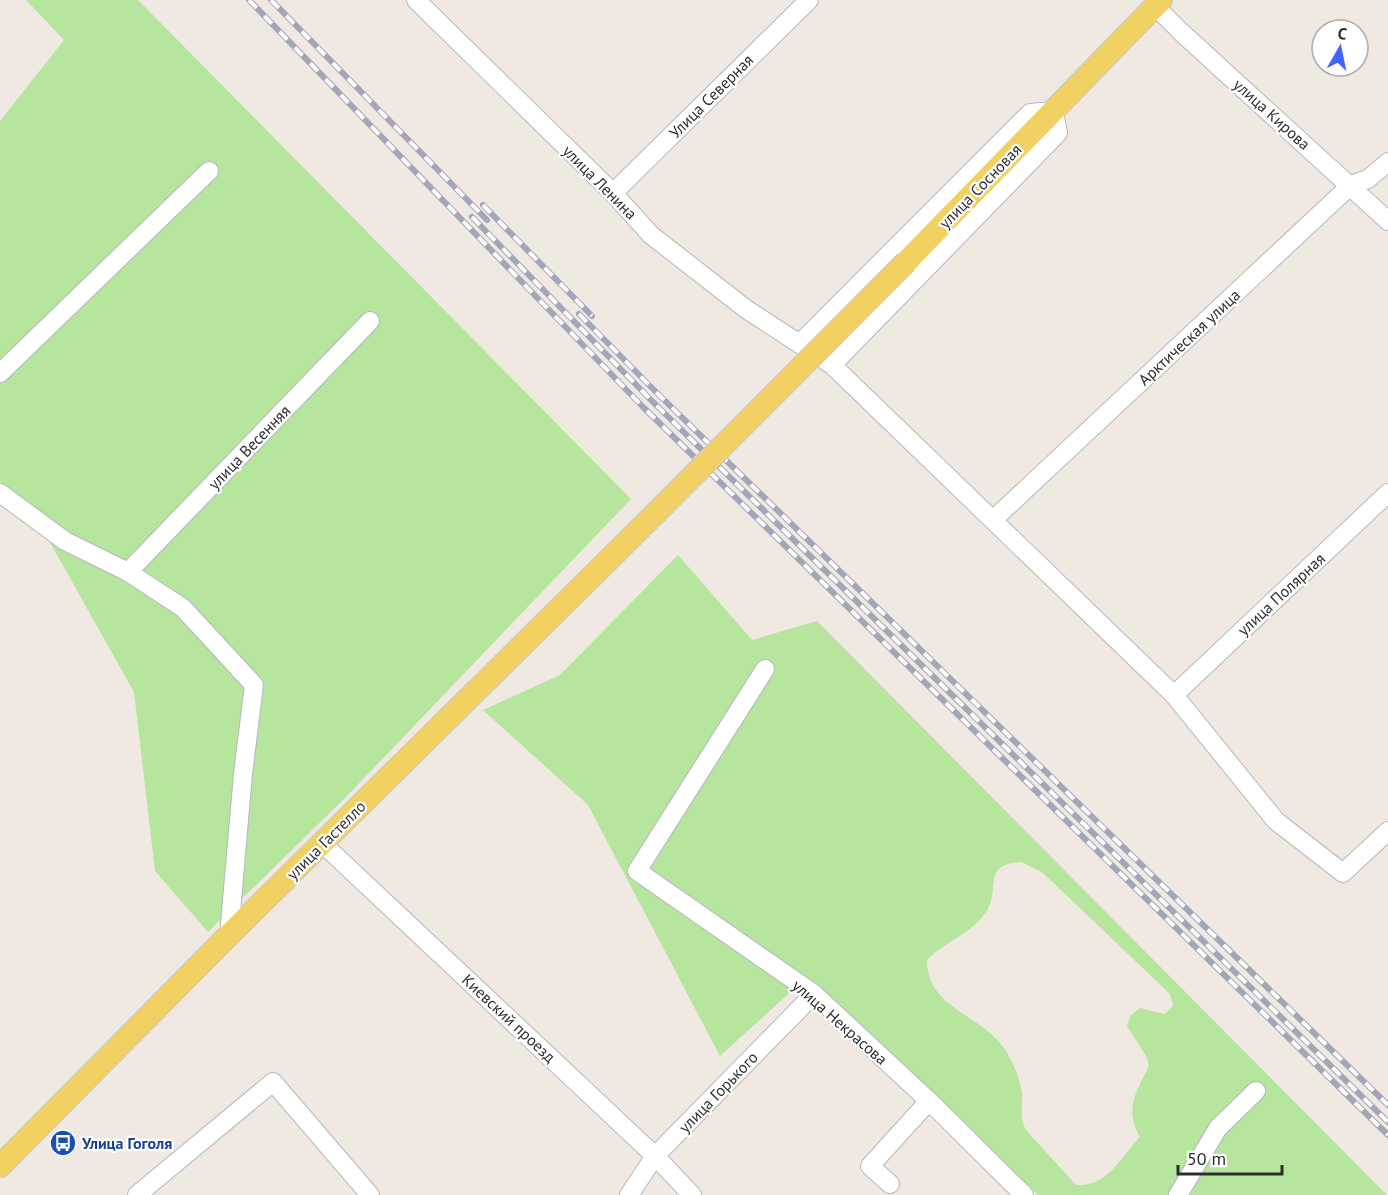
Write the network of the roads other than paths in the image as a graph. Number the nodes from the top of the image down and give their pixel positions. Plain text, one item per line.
1 (416, 0) edge
2 (807, 1) edge
3 (1157, 2) edge
4 (1054, 111) junction
5 (1388, 162) edge
6 (209, 171) dead end
7 (1351, 185) junction
8 (614, 193) junction
9 (1388, 221) edge
10 (370, 321) dead end
11 (800, 343) junction
12 (832, 365) junction
13 (0, 373) edge
14 (0, 493) edge
15 (1388, 493) edge
16 (654, 515) joint
17 (994, 519) junction
18 (128, 572) junction
19 (765, 669) dead end
20 (1174, 695) junction
21 (1388, 831) edge
22 (323, 844) junction
23 (230, 934) junction
24 (814, 994) junction
25 (1256, 1091) dead end
26 (929, 1101) junction
27 (655, 1156) junction
28 (0, 1166) edge
29 (890, 1184) dead end
30 (137, 1195) edge
31 (370, 1195) edge
32 (629, 1195) edge
33 (692, 1195) edge
34 (1024, 1195) edge
35 (1178, 1195) edge

1 - 8 street, улица Ленина
2 - 8 street, Улица Северная
3 - 4 main road, улица Сосновая
3 - 7 street, улица Кирова
4 - 11 street
4 - 12 street
4 - 16 main road, улица Сосновая, bridge
5 - 7 street, Арктическая улица
6 - 13 street
7 - 9 street, улица Кирова
7 - 17 street, Арктическая улица
8 - 11 street, улица Ленина
10 - 18 street, улица Весенняя
11 - 12 street, улица Ленина
12 - 17 street, улица Ленина
14 - 18 street
15 - 20 street, улица Полярная
16 - 22 main road, улица Гастелло
17 - 20 street, улица Ленина
18 - 23 street
19 - 24 street, улица Некрасова
20 - 21 street, улица Ленина
22 - 23 main road, улица Гастелло
22 - 27 street, Киевский проезд
23 - 28 main road, улица Гастелло
24 - 26 street, улица Некрасова
24 - 27 street, улица Горького
25 - 35 street
26 - 29 street
26 - 34 street, улица Некрасова
27 - 32 street, улица Горького
27 - 33 street, Киевский проезд
30 - 31 street

